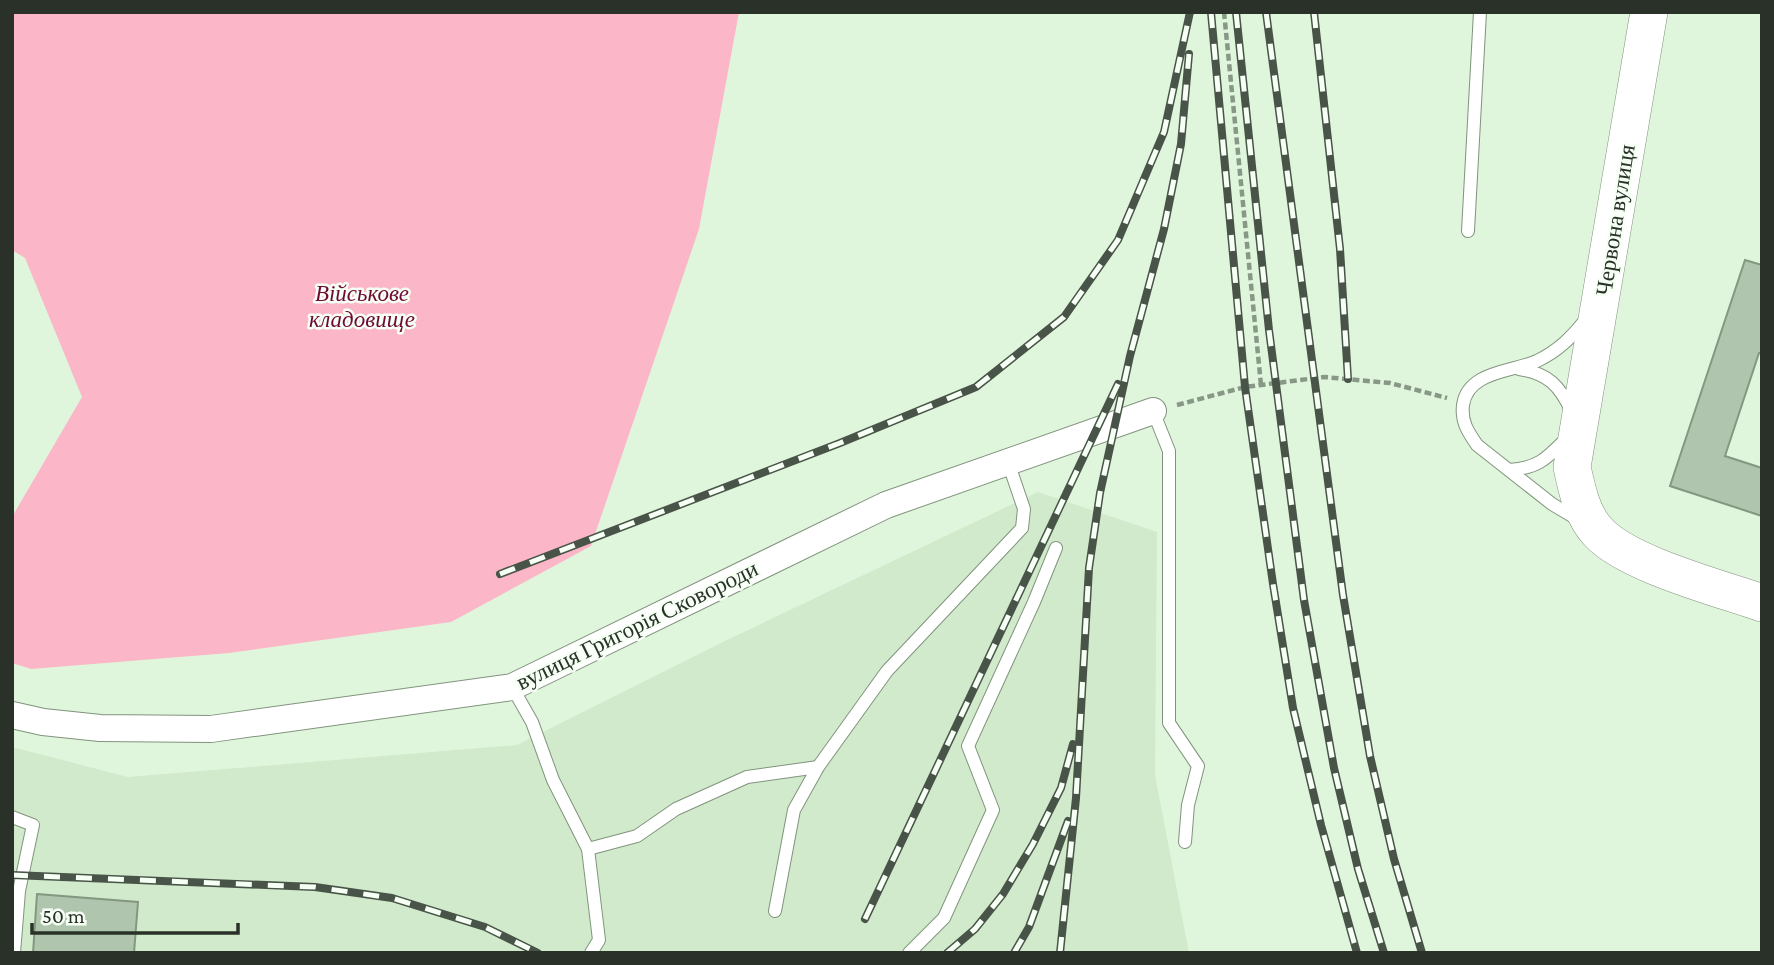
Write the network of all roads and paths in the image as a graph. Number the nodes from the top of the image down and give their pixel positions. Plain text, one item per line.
1 (1224, 12) edge
2 (1480, 12) edge
3 (1649, 12) edge
4 (1468, 232) dead end
5 (1606, 278) junction
6 (1516, 369) junction
7 (1261, 385) junction
8 (1464, 402) junction
9 (1153, 411) junction
10 (1579, 427) junction
11 (1008, 462) junction
12 (1509, 470) junction
13 (1598, 533) junction
14 (1056, 548) dead end
15 (1762, 603) edge
16 (512, 687) junction
17 (12, 715) edge
18 (818, 767) junction
19 (12, 817) edge
20 (1185, 842) dead end
21 (588, 849) junction
22 (775, 911) dead end
23 (14, 953) edge
24 (591, 953) edge
25 (909, 953) edge

1 - 7 path
2 - 4 lane
3 - 5 main road, Червона вулиця
5 - 6 lane
5 - 10 main road, Червона вулиця
6 - 8 lane
6 - 10 lane
7 - 8 path
7 - 9 path
8 - 12 lane
9 - 11 street, вулиця Григорія Сковороди
9 - 20 lane
10 - 12 lane
10 - 13 main road, Червона вулиця
11 - 16 street, вулиця Григорія Сковороди
11 - 18 lane
12 - 13 lane
13 - 15 main road
14 - 25 lane
16 - 17 street, вулиця Григорія Сковороди
16 - 21 lane
18 - 21 lane
18 - 22 lane
19 - 23 lane
21 - 24 lane

